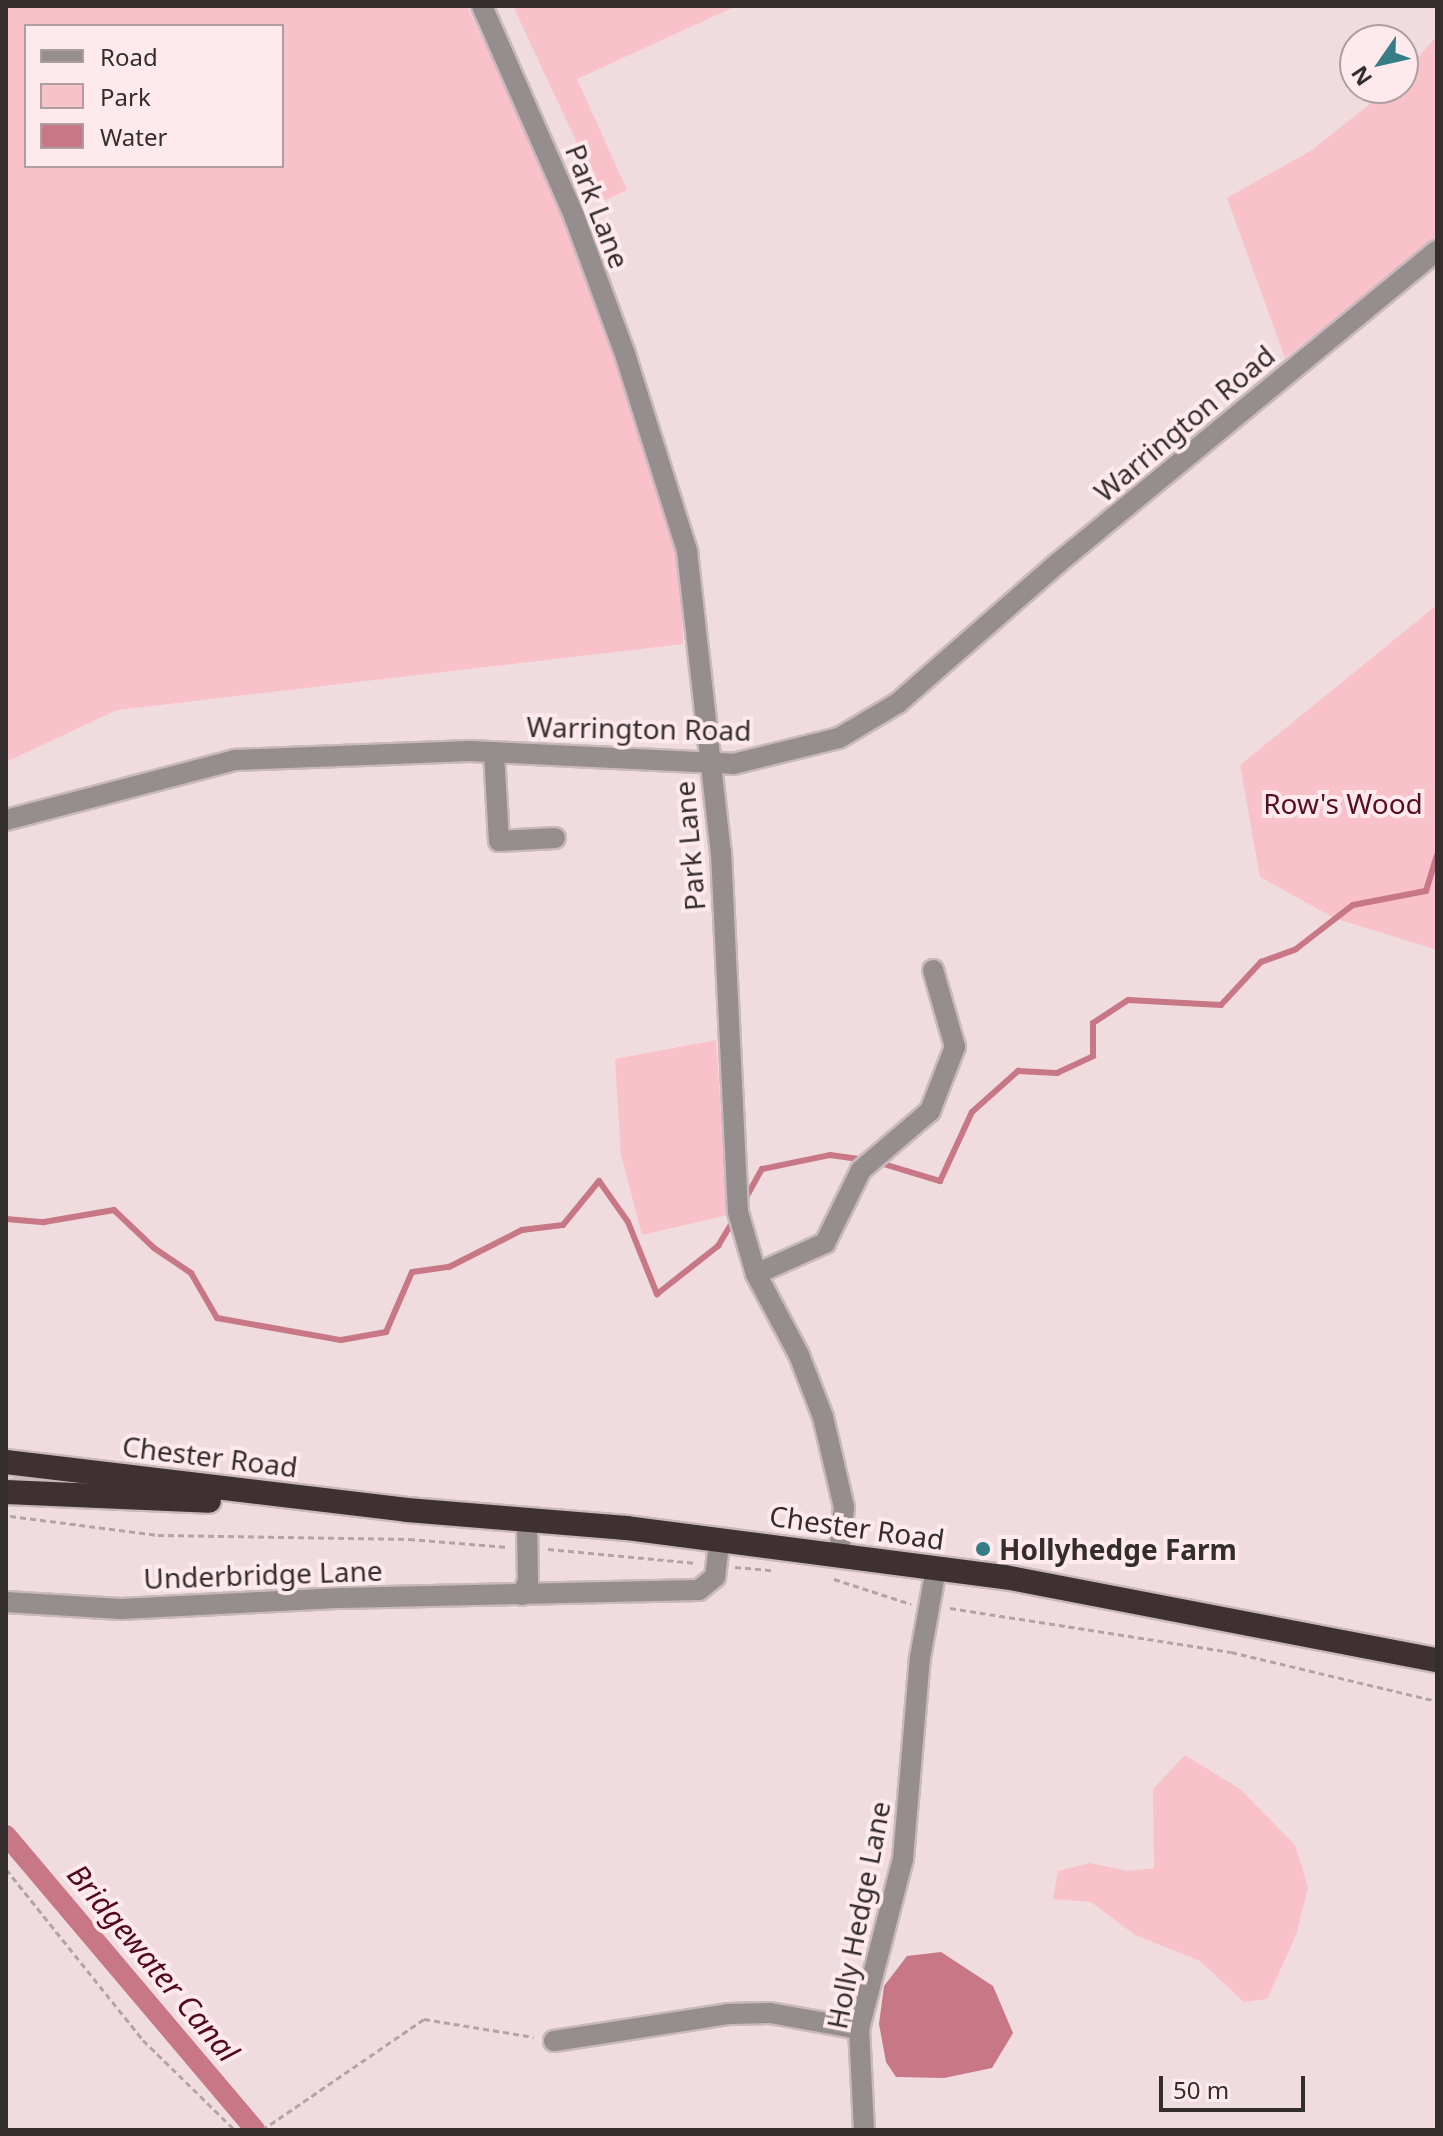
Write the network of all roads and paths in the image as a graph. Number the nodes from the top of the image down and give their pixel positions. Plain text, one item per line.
1 (482, 6) edge
2 (1437, 251) edge
3 (494, 752) junction
4 (709, 762) junction
5 (6, 820) edge
6 (555, 838) dead end
7 (933, 970) dead end
8 (756, 1274) junction
9 (6, 1462) edge
10 (6, 1492) edge
11 (407, 1510) junction
12 (6, 1515) edge
13 (527, 1521) junction
14 (720, 1539) junction
15 (500, 1546) dead end
16 (550, 1550) dead end
17 (839, 1555) junction
18 (698, 1564) dead end
19 (738, 1567) dead end
20 (936, 1568) junction
21 (774, 1571) dead end
22 (823, 1576) dead end
23 (522, 1595) junction
24 (6, 1602) edge
25 (913, 1605) dead end
26 (942, 1607) dead end
27 (1437, 1660) edge
28 (1437, 1701) edge
29 (6, 1869) edge
30 (859, 2029) junction
31 (554, 2041) joint
32 (231, 2125) junction
33 (226, 2130) edge
34 (235, 2130) edge
35 (262, 2130) edge
36 (864, 2130) edge

1 - 4 street, Park Lane
2 - 4 street, Warrington Road
3 - 4 street, Warrington Road
3 - 5 street, Warrington Road
3 - 6 street
4 - 8 street, Park Lane
7 - 8 street
8 - 17 street, Park Lane
9 - 11 highway, Chester Road
10 - 11 highway, Chester Road
11 - 13 highway, Chester Road
12 - 15 path
13 - 14 highway, Chester Road
13 - 23 street
14 - 17 highway, Chester Road
14 - 23 street, Underbridge Lane
16 - 18 path
17 - 20 highway, Chester Road
19 - 21 path
20 - 27 highway, Chester Road
20 - 30 street, Holly Hedge Lane
22 - 25 path
23 - 24 street, Underbridge Lane
26 - 28 path
29 - 32 path
30 - 31 street
30 - 36 street, Holly Hedge Lane
31 - 35 path
32 - 33 path
32 - 34 path

